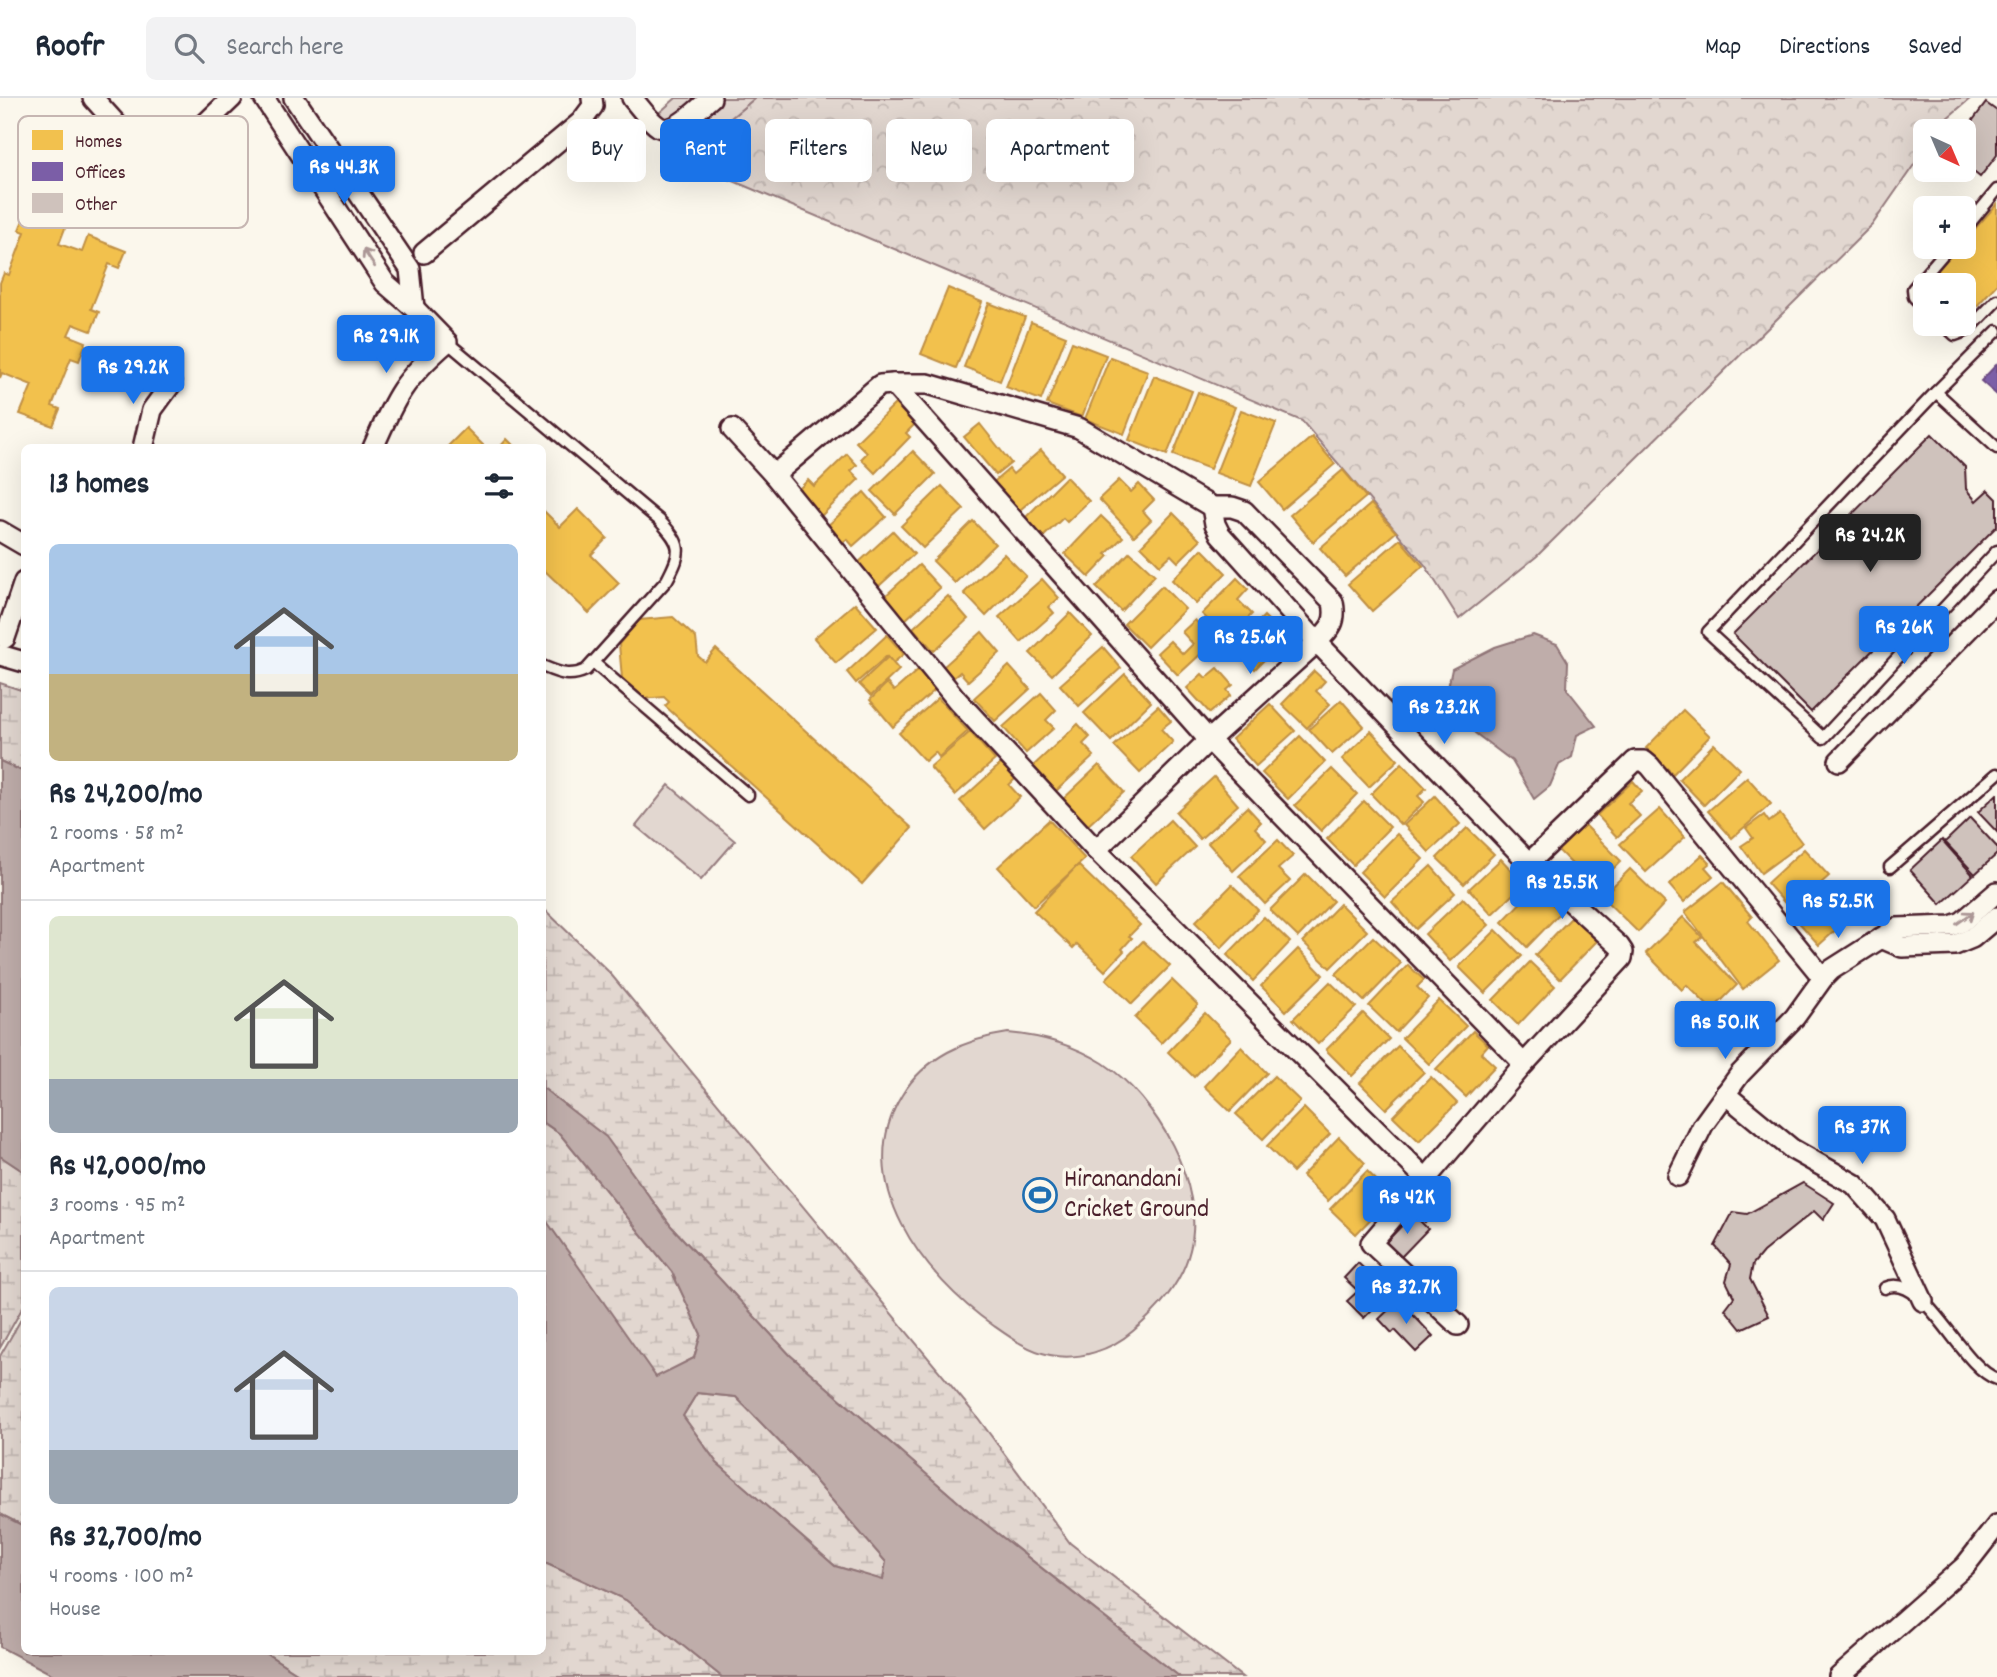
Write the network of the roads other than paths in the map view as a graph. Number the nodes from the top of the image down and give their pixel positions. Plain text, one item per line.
1 (93, 98) edge
2 (232, 98) edge
3 (264, 98) edge
4 (294, 98) edge
5 (592, 98) edge
6 (632, 98) edge
7 (711, 98) edge
8 (109, 116) edge
9 (213, 116) edge
10 (1997, 190) edge
11 (1976, 215) edge
12 (424, 253) dead end
13 (1939, 259) edge
14 (1927, 273) edge
15 (1997, 300) edge
16 (414, 308) junction
17 (1976, 321) edge
18 (1997, 331) edge
19 (447, 342) junction
20 (172, 384) dead end
21 (893, 384) junction
22 (1937, 392) junction
23 (732, 429) dead end
24 (143, 444) edge
25 (375, 444) edge
26 (1997, 448) edge
27 (774, 475) junction
28 (1212, 507) junction
29 (0, 531) edge
30 (21, 542) edge
31 (1997, 551) edge
32 (21, 591) edge
33 (1997, 600) edge
34 (1317, 642) junction
35 (3, 646) edge
36 (21, 660) edge
37 (594, 663) junction
38 (546, 668) edge
39 (1209, 740) junction
40 (1839, 761) dead end
41 (1997, 774) edge
42 (748, 795) dead end
43 (1096, 850) junction
44 (1529, 863) junction
45 (1890, 867) dead end
46 (1997, 892) edge
47 (1997, 916) edge
48 (1881, 938) junction
49 (1823, 978) junction
50 (1524, 1064) junction
51 (1725, 1094) junction
52 (1678, 1176) dead end
53 (1426, 1179) junction
54 (1885, 1288) dead end
55 (1923, 1301) junction
56 (1458, 1325) dead end
57 (1997, 1379) edge
58 (1997, 1525) edge
59 (1839, 1677) edge

1 - 8 street
2 - 9 street
16 -> 3 street
4 - 16 street
5 - 12 street
6 - 7 street
10 - 11 lane
13 - 14 lane
15 - 17 lane
16 - 19 street
18 - 22 lane
19 - 25 street
19 - 37 lane
20 - 24 street
21 - 27 street
21 - 28 street
21 - 39 street
22 - 26 lane
22 - 31 lane
23 - 27 street
27 - 43 street
28 - 34 street
28 - 34 street
29 - 30 street
32 - 35 street
33 - 40 street
34 - 39 street
34 - 44 street
35 - 36 street
37 - 38 lane
37 - 42 lane
39 - 43 street
39 - 50 street
41 - 45 lane
43 - 53 street
44 - 49 street
44 - 50 street
48 -> 46 street
47 - 48 street
48 - 49 street
49 - 51 street
50 - 53 street
51 - 52 street
51 - 55 street
53 - 56 street
54 - 55 lane
55 - 57 lane
58 - 59 street

